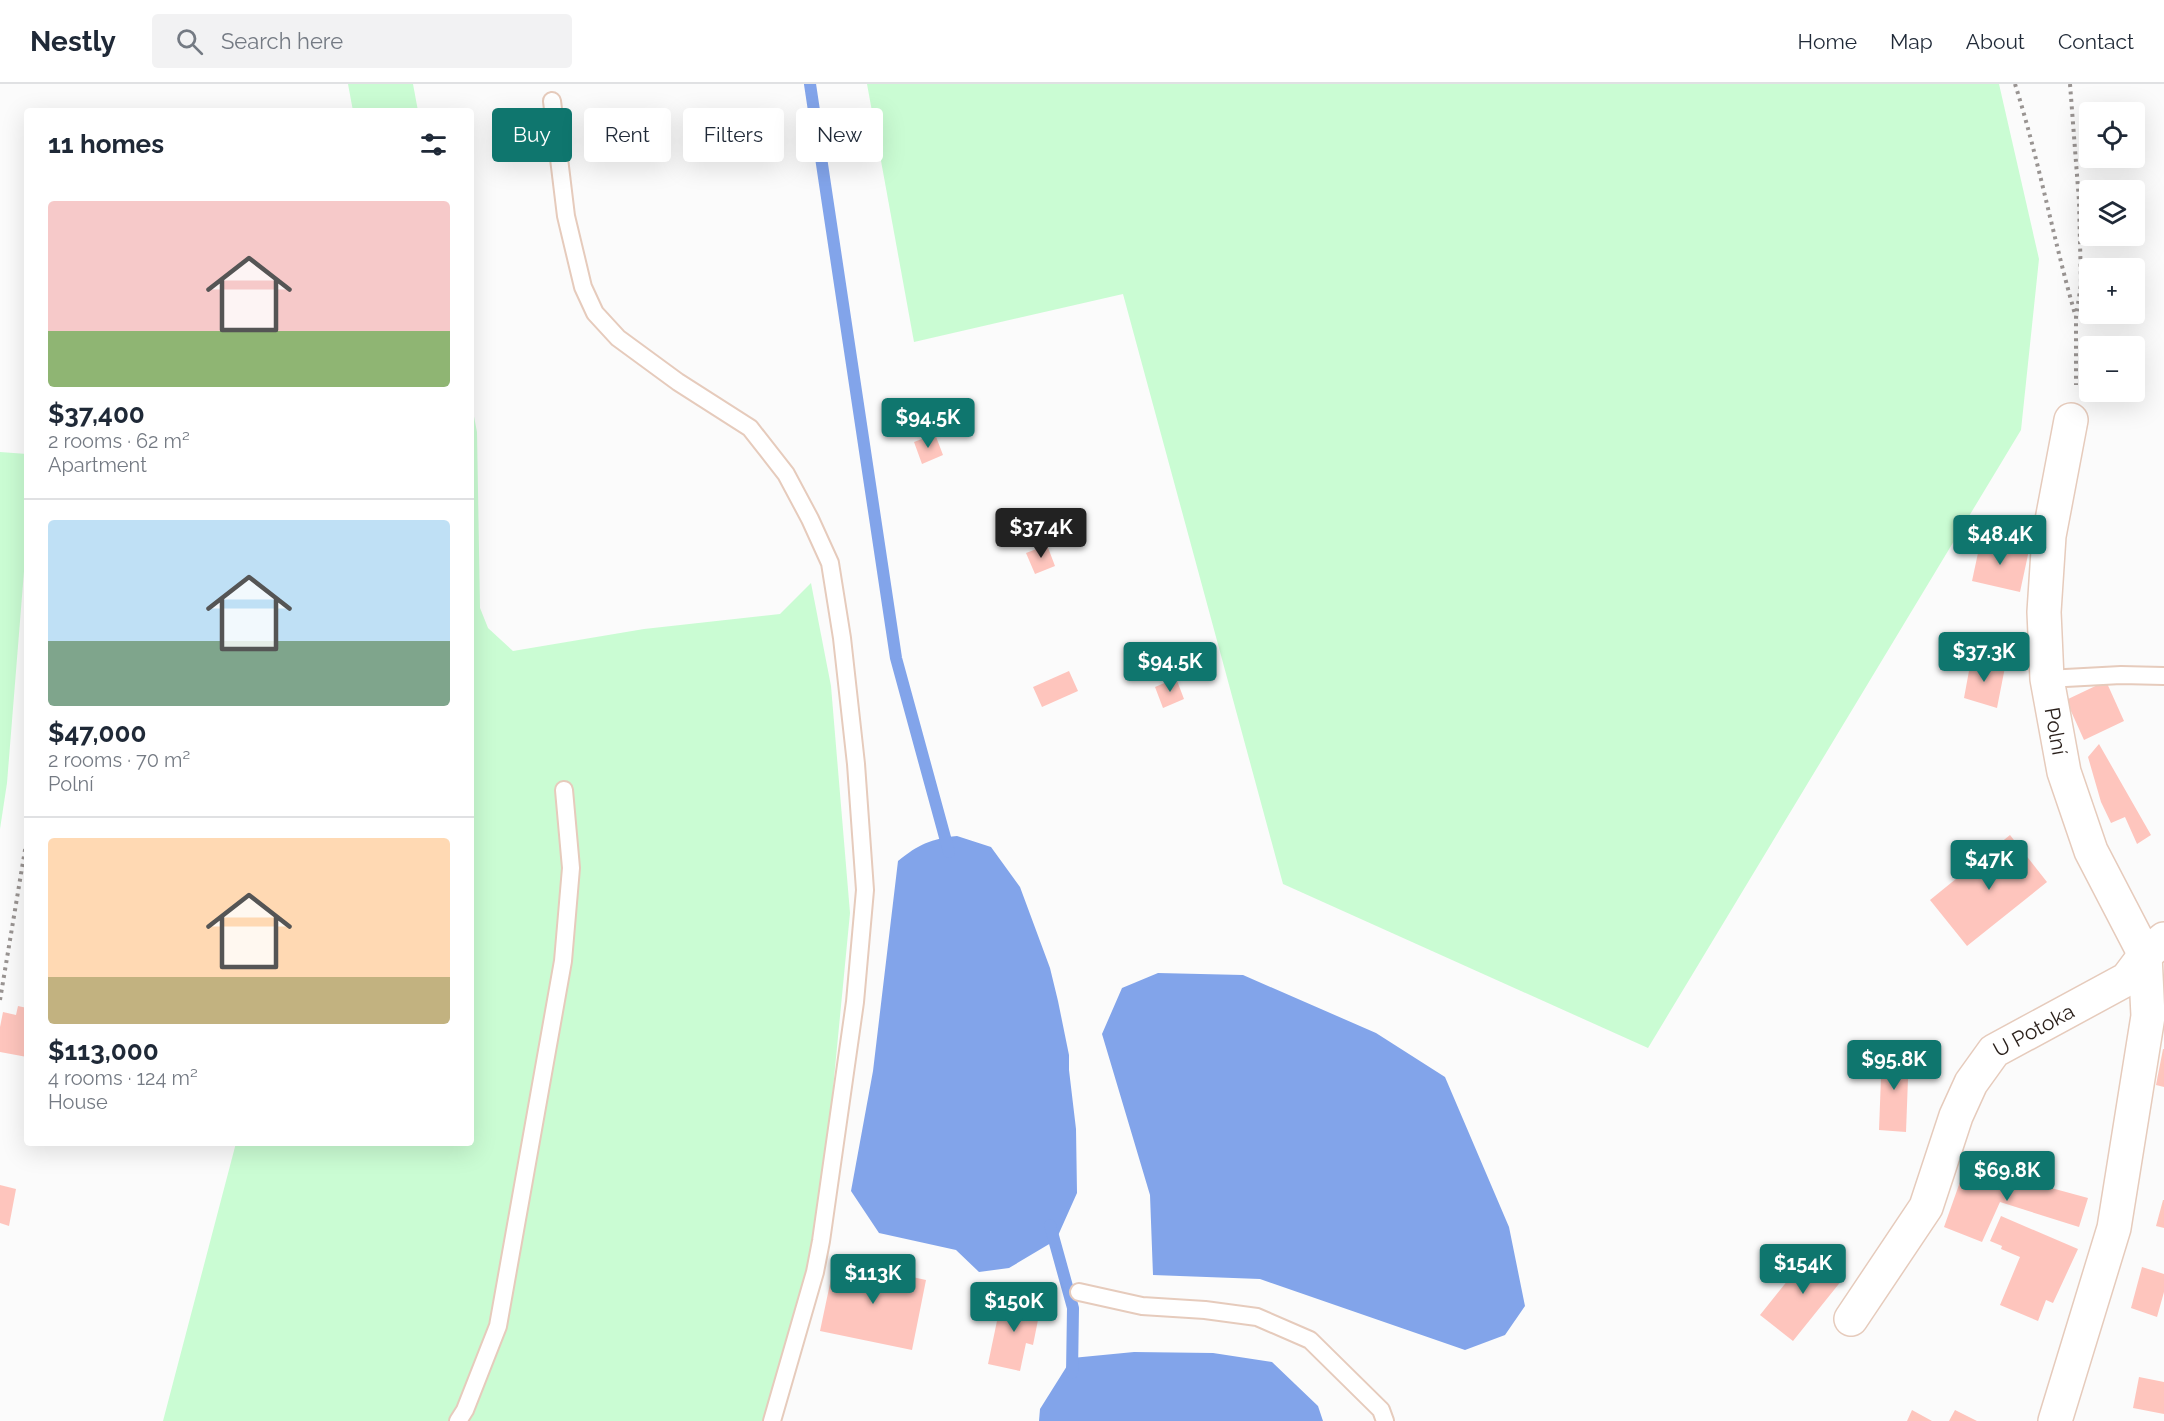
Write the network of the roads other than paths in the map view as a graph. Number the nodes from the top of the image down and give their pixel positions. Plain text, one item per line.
1 (552, 101) dead end
2 (2071, 420) road end
3 (2164, 676) edge
4 (2047, 679) junction
5 (564, 790) dead end
6 (2154, 947) edge
7 (1079, 1292) dead end
8 (1851, 1319) dead end
9 (458, 1421) edge
10 (772, 1421) edge
11 (1385, 1421) edge
12 (2055, 1421) edge

1 - 10 lane
2 - 4 street, Polní
3 - 4 lane
4 - 6 street, Polní
5 - 9 lane
6 - 8 street, U Potoka
6 - 12 street
7 - 11 lane

